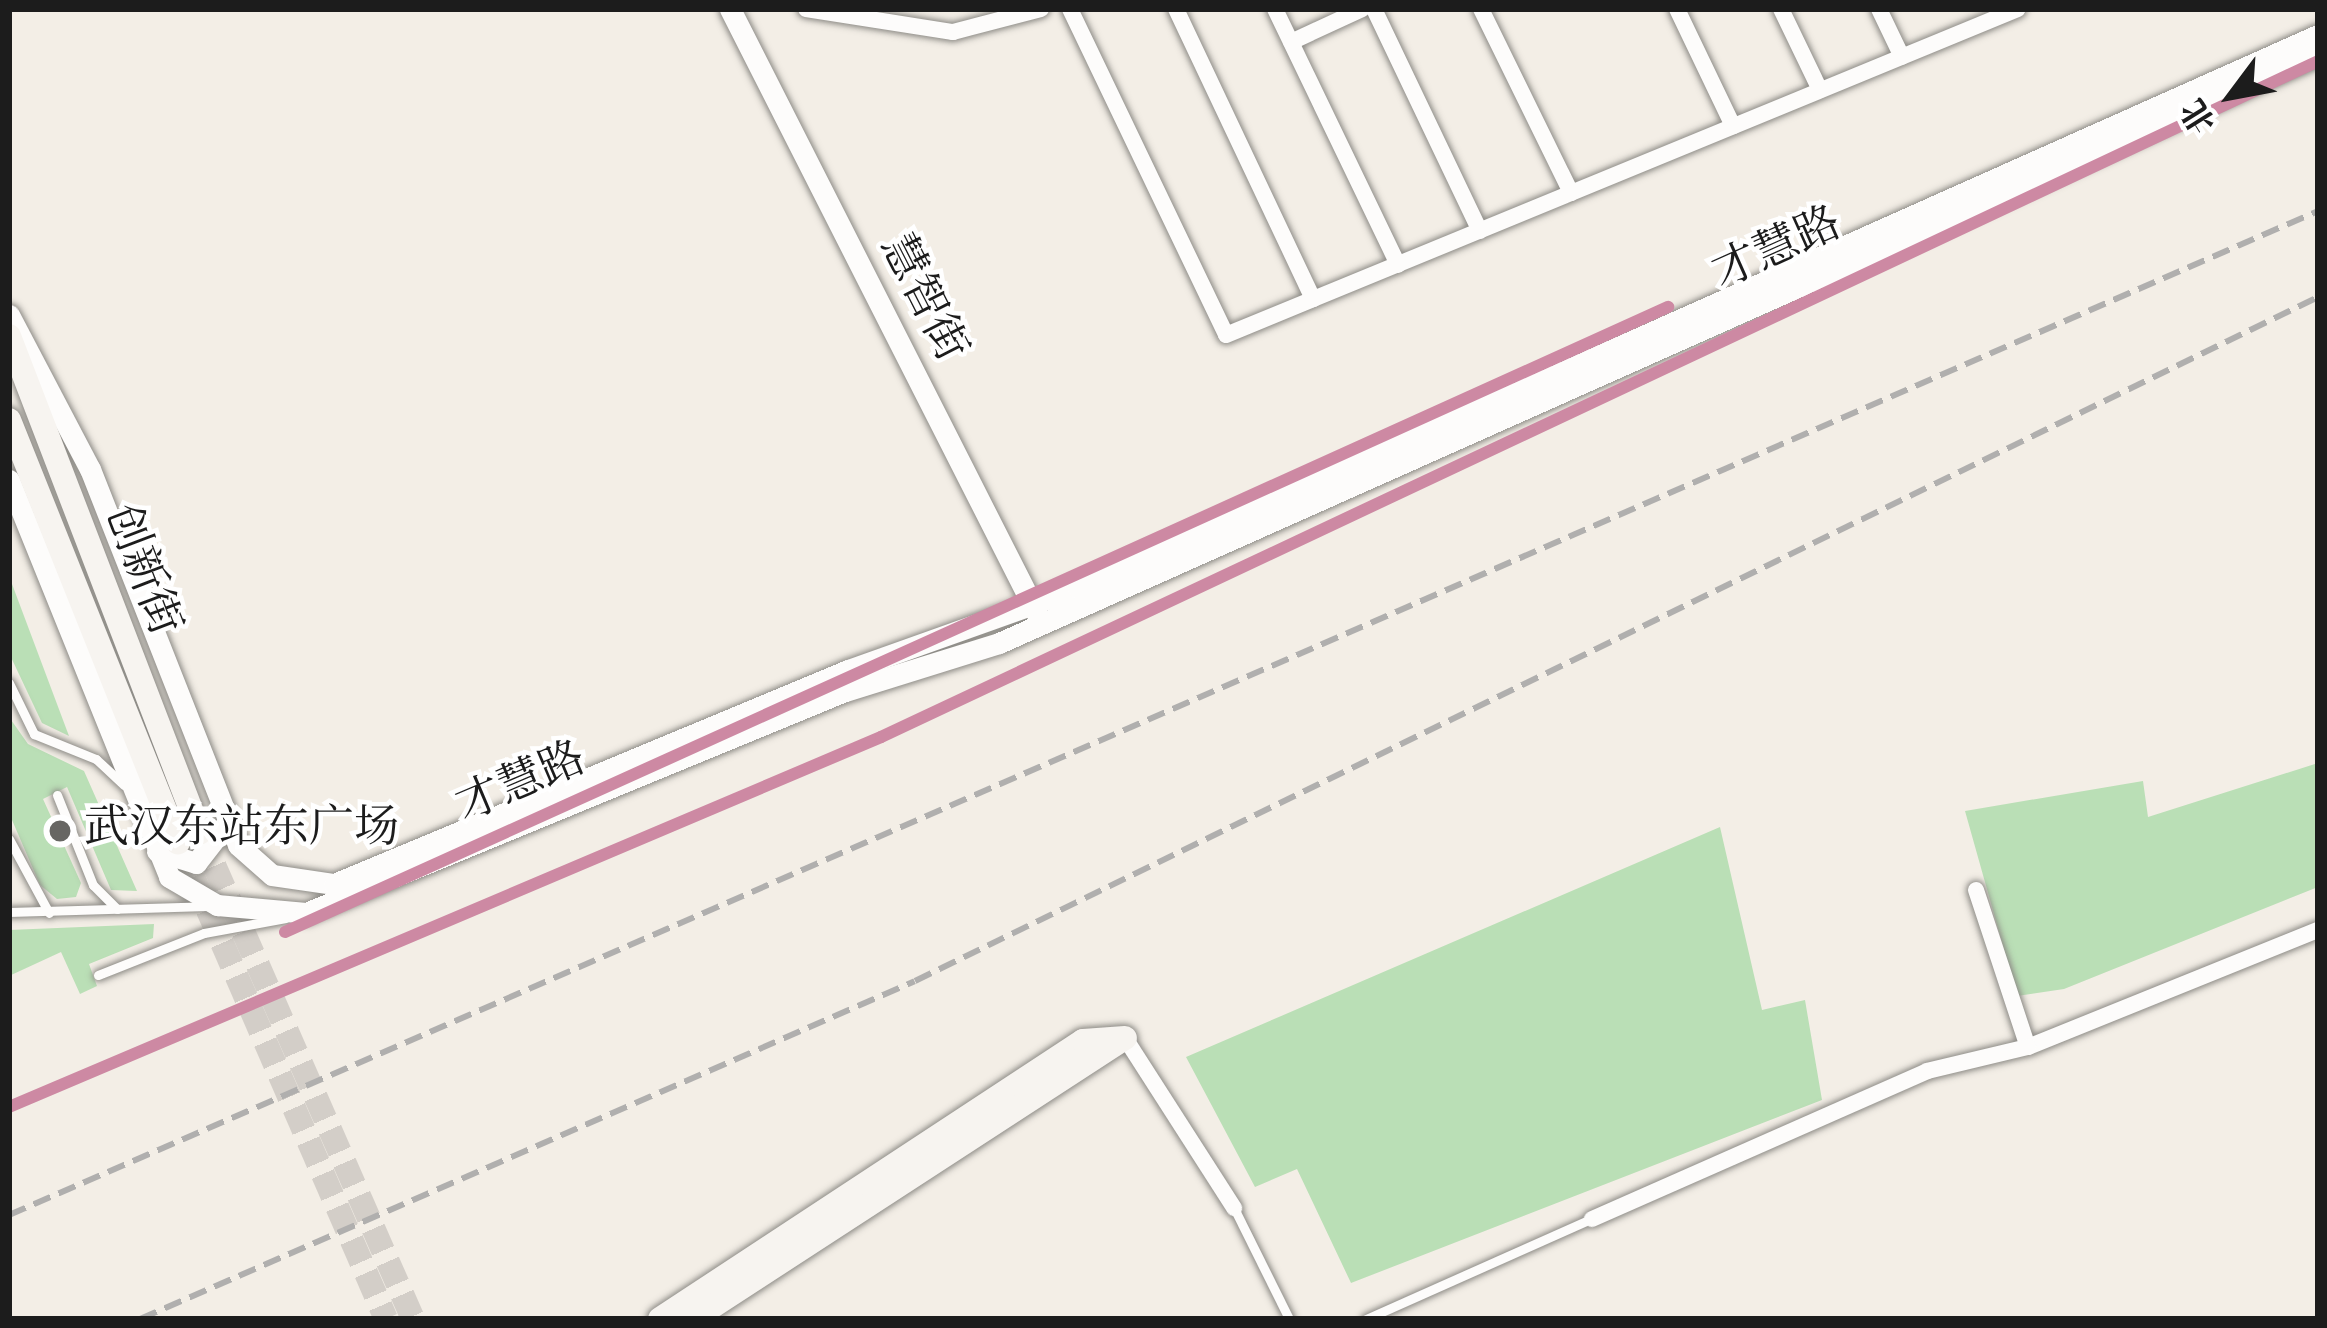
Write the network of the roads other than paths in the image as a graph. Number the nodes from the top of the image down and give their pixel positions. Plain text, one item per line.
1 (730, 9) edge
2 (744, 9) edge
3 (806, 9) edge
4 (1041, 9) edge
5 (1070, 9) edge
6 (1176, 9) edge
7 (1275, 9) edge
8 (1362, 9) edge
9 (1374, 9) edge
10 (1481, 9) edge
11 (1677, 9) edge
12 (1781, 9) edge
13 (1879, 9) edge
14 (2018, 9) edge
15 (1983, 16) edge
16 (2318, 35) edge
17 (1291, 42) junction
18 (2318, 55) edge
19 (1902, 57) junction
20 (1820, 90) junction
21 (1733, 126) junction
22 (1571, 193) junction
23 (1480, 231) junction
24 (1398, 265) junction
25 (1312, 299) junction
26 (9, 315) edge
27 (9, 337) edge
28 (9, 420) edge
29 (9, 481) edge
30 (1043, 613) junction
31 (9, 682) edge
32 (124, 785) junction
33 (57, 795) dead end
34 (227, 823) junction
35 (9, 839) edge
36 (152, 847) junction
37 (1976, 890) dead end
38 (217, 905) junction
39 (117, 908) junction
40 (9, 912) edge
41 (49, 913) junction
42 (306, 913) junction
43 (2318, 930) edge
44 (98, 975) dead end
45 (1125, 1038) junction
46 (2028, 1047) junction
47 (1234, 1208) joint
48 (1592, 1219) joint
49 (660, 1319) edge
50 (693, 1319) edge
51 (1289, 1319) edge
52 (1366, 1319) edge

1 - 30 street, 慧智街
2 - 30 street, 慧智街
3 - 4 street
5 - 25 street
6 - 25 street
7 - 17 street
8 - 17 street
9 - 23 street
10 - 22 street
11 - 21 street
12 - 20 street
13 - 19 street
14 - 15 street
15 - 19 street
16 - 30 street, 才慧路
17 - 24 street
18 - 30 street, 才慧路
19 - 20 street
20 - 21 street
21 - 22 street
22 - 23 street
23 - 24 street
24 - 25 street
26 - 34 street, 才慧路
27 - 28 main road, 创新街
29 - 32 street, 才慧路
30 - 34 street, 才慧路
30 - 42 street, 才慧路
31 - 32 lane
32 - 36 street, 才慧路
33 - 39 lane
34 - 36 street
35 - 41 lane
36 - 38 street, 才慧路
37 - 46 street
38 - 39 lane
38 - 42 street, 才慧路
39 - 41 lane
40 - 41 lane
42 - 44 lane
43 - 46 street
45 - 47 street
45 - 49 main road
45 - 50 main road
46 - 48 street
47 - 51 lane
48 - 52 lane

